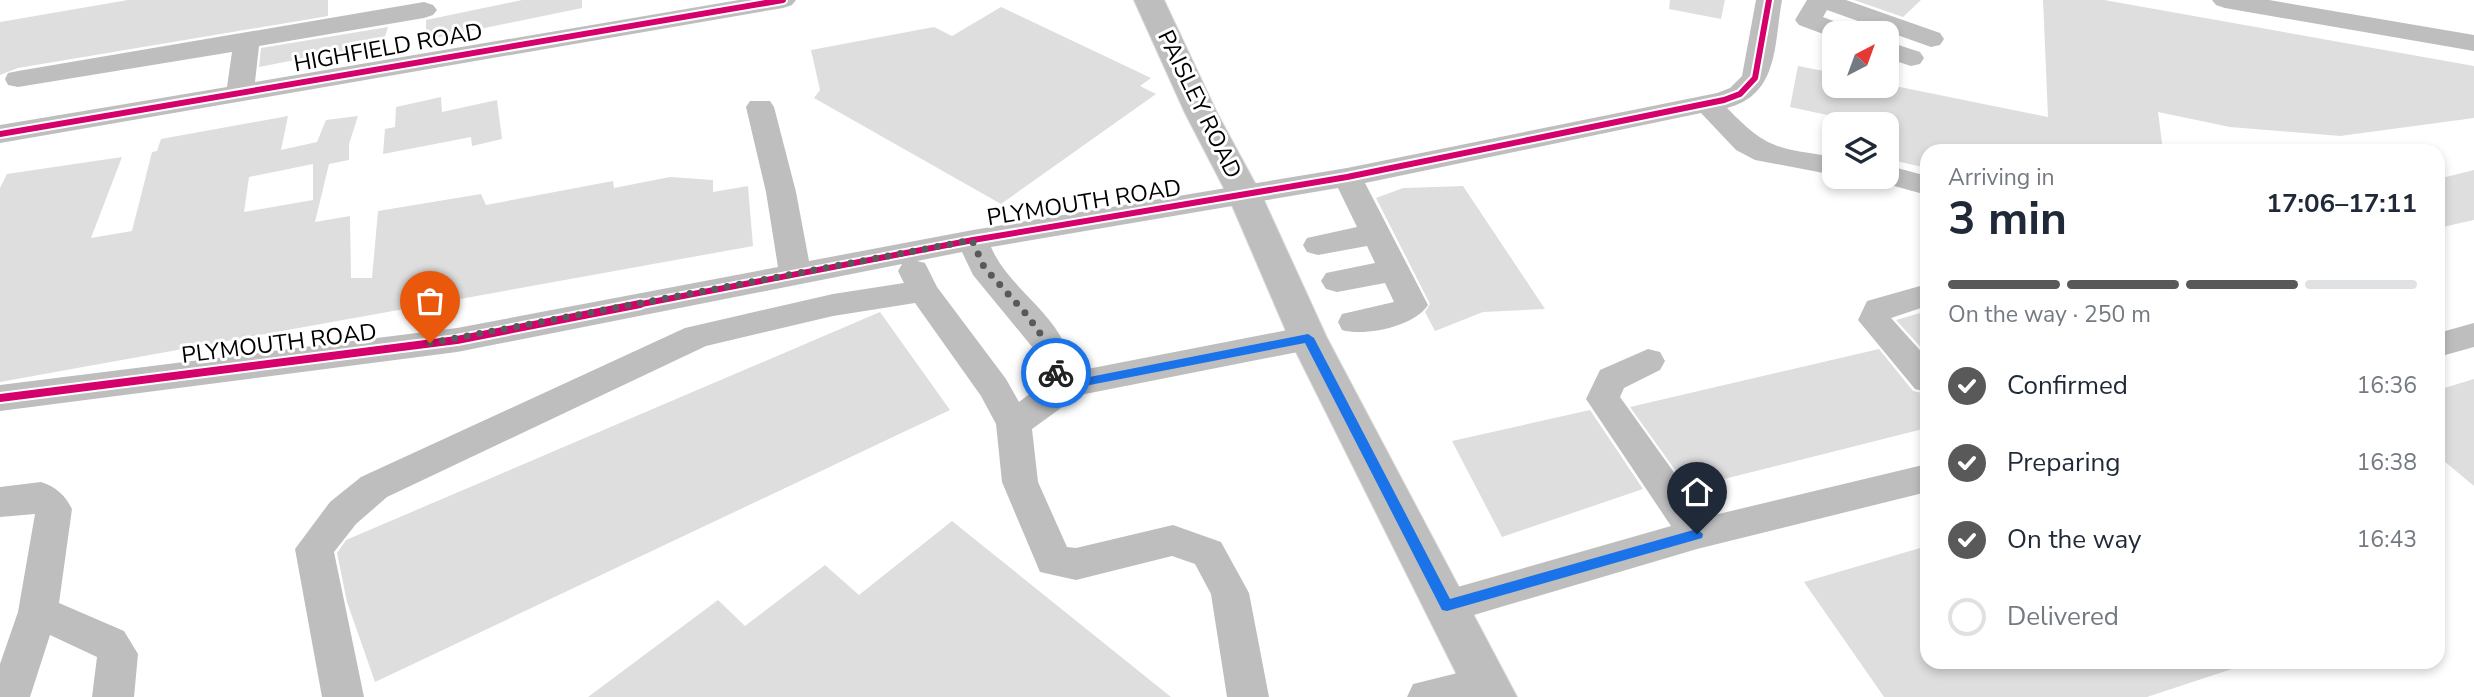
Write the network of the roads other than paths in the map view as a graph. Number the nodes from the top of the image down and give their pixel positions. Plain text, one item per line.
1 (783, 0) edge
2 (1149, 0) edge
3 (1769, 0) edge
4 (1821, 0) edge
5 (2225, 0) edge
6 (729, 4) edge
7 (424, 10) dead end
8 (2354, 12) edge
9 (1822, 25) edge
10 (1931, 39) dead end
11 (244, 43) junction
12 (2474, 43) edge
13 (18, 79) dead end
14 (240, 92) junction
15 (1708, 104) junction
16 (760, 107) dead end
17 (0, 134) edge
18 (1822, 164) edge
19 (1347, 177) junction
20 (1899, 178) edge
21 (1920, 184) edge
22 (1245, 196) junction
23 (1377, 234) junction
24 (972, 240) junction
25 (1318, 244) dead end
26 (907, 253) junction
27 (1395, 270) junction
28 (795, 273) junction
29 (1336, 281) dead end
30 (923, 291) junction
31 (1920, 297) edge
32 (1354, 322) dead end
33 (2474, 335) edge
34 (1308, 338) junction
35 (2445, 343) edge
36 (1647, 361) dead end
37 (1920, 372) edge
38 (1059, 387) junction
39 (0, 398) edge
40 (1014, 424) junction
41 (1920, 480) edge
42 (0, 502) edge
43 (1697, 534) junction
44 (1447, 606) junction
45 (38, 612) junction
46 (1490, 690) edge
47 (9, 697) edge
48 (113, 697) edge
49 (343, 697) edge
50 (1248, 697) edge
51 (1428, 697) edge

1 - 6 street, HIGHFIELD ROAD
2 - 22 main road, PAISLEY ROAD
3 - 15 street, PLYMOUTH ROAD
4 - 9 street
4 - 10 street
5 - 8 street
6 - 14 street, HIGHFIELD ROAD
7 - 11 street
8 - 12 street
11 - 13 street
11 - 14 street
14 - 17 street, HIGHFIELD ROAD
15 - 18 lane
15 - 19 street, PLYMOUTH ROAD
16 - 28 street
19 - 22 street, PLYMOUTH ROAD
19 - 23 street
20 - 21 street
22 - 24 street, PLYMOUTH ROAD
22 - 34 main road, PAISLEY ROAD
23 - 25 street
23 - 27 street
24 - 26 street, PLYMOUTH ROAD
24 - 38 street
26 - 28 street, PLYMOUTH ROAD
26 - 30 street
27 - 29 street
27 - 32 street
28 - 39 street, PLYMOUTH ROAD
30 - 40 street
30 - 49 street
31 - 37 street
33 - 35 street
34 - 38 street
34 - 44 main road, PAISLEY ROAD
36 - 43 street
38 - 40 street
40 - 50 street
41 - 43 street
42 - 45 street
43 - 44 street
44 - 46 main road, PAISLEY ROAD
45 - 47 street
45 - 48 street
46 - 51 street

